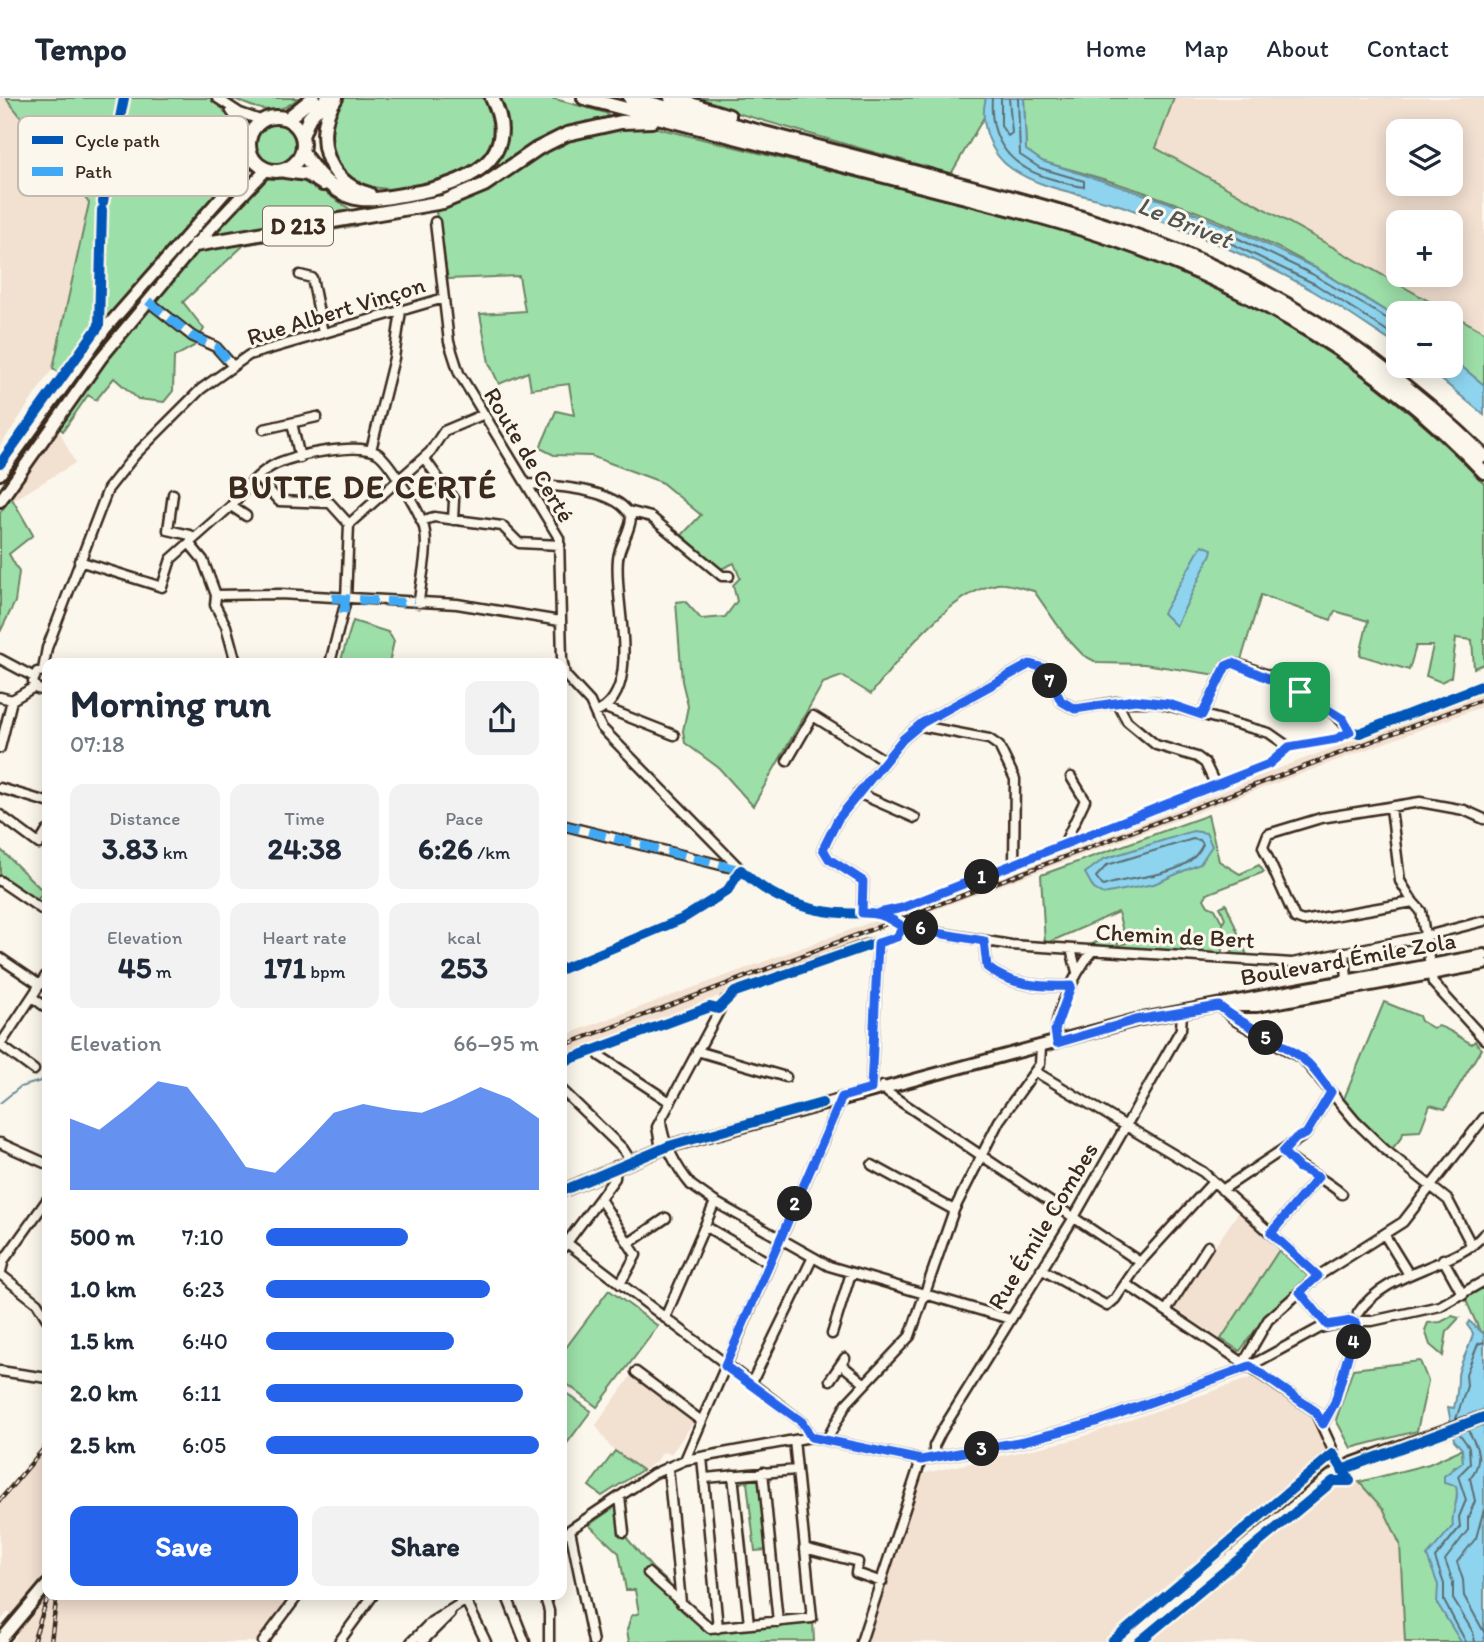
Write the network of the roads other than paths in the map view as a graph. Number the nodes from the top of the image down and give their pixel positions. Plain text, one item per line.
1 (313, 98) edge
2 (327, 98) edge
3 (337, 98) edge
4 (492, 98) edge
5 (584, 98) edge
6 (630, 98) edge
7 (671, 98) edge
8 (221, 101) edge
9 (236, 116) edge
10 (287, 119) junction
11 (263, 121) junction
12 (693, 126) junction
13 (248, 134) edge
14 (302, 136) junction
15 (250, 138) junction
16 (800, 143) junction
17 (303, 152) junction
18 (252, 156) junction
19 (248, 162) edge
20 (266, 170) junction
21 (282, 171) junction
22 (248, 189) edge
23 (222, 196) edge
24 (241, 196) edge
25 (382, 198) junction
26 (401, 210) junction
27 (435, 222) dead end
28 (195, 245) junction
29 (300, 275) dead end
30 (443, 298) junction
31 (148, 301) junction
32 (401, 311) junction
33 (323, 333) junction
34 (232, 365) junction
35 (482, 415) junction
36 (317, 418) dead end
37 (292, 423) junction
38 (264, 429) dead end
39 (371, 450) junction
40 (1484, 456) edge
41 (299, 458) junction
42 (424, 458) junction
43 (1484, 472) edge
44 (0, 474) edge
45 (258, 478) junction
46 (398, 480) junction
47 (528, 484) junction
48 (173, 494) dead end
49 (0, 501) edge
50 (231, 506) junction
51 (628, 511) junction
52 (246, 516) dead end
53 (453, 520) junction
54 (421, 521) junction
55 (349, 524) junction
56 (190, 542) junction
57 (560, 545) junction
58 (79, 561) junction
59 (729, 576) dead end
60 (216, 595) junction
61 (346, 600) junction
62 (419, 603) junction
63 (560, 621) junction
64 (46, 658) edge
65 (235, 658) edge
66 (331, 658) edge
67 (562, 658) edge
68 (0, 659) edge
69 (42, 673) edge
70 (34, 677) junction
71 (567, 677) edge
72 (1484, 685) edge
73 (34, 687) junction
74 (42, 691) edge
75 (0, 697) edge
76 (12, 701) junction
77 (1116, 702) junction
78 (608, 709) junction
79 (595, 713) junction
80 (1202, 715) junction
81 (921, 726) junction
82 (1350, 732) junction
83 (674, 735) dead end
84 (1289, 747) junction
85 (0, 748) edge
86 (884, 760) junction
87 (787, 761) dead end
88 (1071, 777) dead end
89 (1216, 786) junction
90 (0, 788) edge
91 (858, 793) junction
92 (42, 801) edge
93 (1391, 808) junction
94 (0, 815) edge
95 (915, 818) dead end
96 (1484, 819) edge
97 (567, 826) edge
98 (42, 839) edge
99 (1064, 844) junction
100 (1014, 863) junction
101 (741, 870) junction
102 (0, 881) edge
103 (1413, 902) junction
104 (42, 909) edge
105 (862, 913) junction
106 (879, 913) junction
107 (1484, 921) edge
108 (903, 927) junction
109 (1426, 936) junction
110 (984, 941) junction
111 (878, 943) junction
112 (1071, 949) junction
113 (1092, 951) junction
114 (1345, 952) junction
115 (1484, 955) edge
116 (0, 958) edge
117 (1484, 964) edge
118 (567, 967) edge
119 (1431, 969) junction
120 (1077, 972) junction
121 (1347, 979) junction
122 (42, 982) edge
123 (40, 985) junction
124 (1071, 986) junction
125 (32, 997) junction
126 (42, 1004) edge
127 (1219, 1006) junction
128 (718, 1009) junction
129 (1182, 1013) junction
130 (1484, 1039) edge
131 (1057, 1043) junction
132 (0, 1045) edge
133 (1041, 1047) junction
134 (596, 1049) junction
135 (698, 1051) junction
136 (567, 1060) edge
137 (34, 1070) dead end
138 (1036, 1072) junction
139 (786, 1077) dead end
140 (883, 1086) junction
141 (871, 1089) junction
142 (1331, 1092) junction
143 (842, 1097) junction
144 (670, 1102) junction
145 (567, 1104) edge
146 (1484, 1118) edge
147 (1125, 1126) junction
148 (0, 1143) edge
149 (665, 1147) junction
150 (1283, 1152) junction
151 (979, 1156) junction
152 (630, 1160) junction
153 (42, 1162) edge
154 (872, 1165) dead end
155 (616, 1166) junction
156 (602, 1173) junction
157 (1318, 1177) junction
158 (1213, 1182) junction
159 (609, 1185) junction
160 (1430, 1186) junction
161 (567, 1189) edge
162 (1222, 1190) junction
163 (1342, 1195) dead end
164 (600, 1199) junction
165 (715, 1202) junction
166 (42, 1206) edge
167 (954, 1210) junction
168 (666, 1218) dead end
169 (1073, 1219) junction
170 (705, 1226) junction
171 (1271, 1233) junction
172 (1384, 1234) junction
173 (1484, 1234) edge
174 (779, 1239) junction
175 (567, 1242) edge
176 (629, 1243) junction
177 (1208, 1246) dead end
178 (1472, 1246) junction
179 (567, 1248) edge
180 (2, 1258) edge
181 (811, 1259) junction
182 (1443, 1259) junction
183 (1140, 1262) junction
184 (769, 1263) junction
185 (1041, 1269) junction
186 (851, 1273) junction
187 (1408, 1273) junction
188 (0, 1274) edge
189 (1318, 1276) junction
190 (1484, 1280) edge
191 (620, 1284) junction
192 (1126, 1284) junction
193 (1300, 1292) junction
194 (1463, 1295) junction
195 (924, 1297) junction
196 (42, 1311) edge
197 (1167, 1311) junction
198 (665, 1318) junction
199 (1010, 1320) junction
200 (1357, 1320) junction
201 (1327, 1325) junction
202 (832, 1334) dead end
203 (1247, 1364) junction
204 (725, 1366) junction
205 (0, 1371) edge
206 (636, 1372) dead end
207 (42, 1377) edge
208 (830, 1380) dead end
209 (864, 1383) junction
210 (751, 1384) junction
211 (1484, 1417) edge
212 (700, 1420) junction
213 (1323, 1424) junction
214 (811, 1437) junction
215 (827, 1439) junction
216 (794, 1440) junction
217 (702, 1457) junction
218 (934, 1458) junction
219 (685, 1460) junction
220 (921, 1460) junction
221 (668, 1467) junction
222 (796, 1469) junction
223 (1342, 1470) junction
224 (763, 1472) junction
225 (733, 1475) junction
226 (705, 1478) junction
227 (620, 1496) junction
228 (567, 1532) edge
229 (624, 1532) dead end
230 (567, 1537) edge
231 (804, 1548) junction
232 (648, 1573) dead end
233 (881, 1582) junction
234 (42, 1591) edge
235 (295, 1600) edge
236 (370, 1600) edge
237 (508, 1600) edge
238 (546, 1600) edge
239 (466, 1601) junction
240 (681, 1603) junction
241 (778, 1622) junction
242 (748, 1624) junction
243 (718, 1628) junction
244 (343, 1640) edge
245 (3, 1641) edge
246 (265, 1641) edge
247 (411, 1642) edge
248 (422, 1642) edge
249 (486, 1642) edge
250 (525, 1642) edge
251 (549, 1642) edge
252 (593, 1642) edge
253 (861, 1642) edge
254 (1127, 1642) edge

1 - 10 highway
2 - 14 highway
3 - 25 highway
4 - 25 highway
5 - 12 highway
6 - 16 highway
7 - 16 highway
8 - 9 street
8 - 11 street
10 - 11 highway
10 - 14 highway
11 - 15 highway
12 - 26 highway
12 - 43 highway
13 - 15 street
14 - 17 highway
15 - 18 highway
16 - 40 highway
17 - 21 highway
17 - 25 highway
18 - 19 main road
18 - 20 highway
20 - 21 highway
20 - 22 main road
21 - 26 highway
23 - 44 main road
24 - 28 main road
26 - 28 highway, D 213
27 - 30 street, Route de Certé
28 - 31 main road
29 - 33 street
30 - 32 street, Rue Albert Vinçon
30 - 35 street, Route de Certé
31 - 34 street
31 - 49 main road
32 - 33 street, Rue Albert Vinçon
32 - 39 street
33 - 34 street, Rue Albert Vinçon
34 - 58 street, Rue Albert Vinçon
35 - 42 street
35 - 47 street, Route de Certé
36 - 37 street
37 - 38 street
37 - 41 street
39 - 41 street
39 - 46 street
41 - 45 street
42 - 46 street
42 - 53 street
45 - 50 street
45 - 55 street
46 - 54 street
46 - 55 street
47 - 51 street
47 - 57 street, Route de Certé
48 - 56 street
50 - 52 street
50 - 56 street
51 - 59 street
51 - 78 street
53 - 54 street
53 - 57 street
54 - 62 street
55 - 61 street
56 - 58 street
56 - 60 street
57 - 63 street, Route de Certé
58 - 64 street, Rue Albert Vinçon
60 - 61 street
60 - 65 street
61 - 62 street
61 - 66 street
62 - 63 street
63 - 67 street, Route de Certé
68 - 70 street
69 - 70 street
70 - 73 street
71 - 79 street, Route de Certé
72 - 82 street
73 - 74 street
73 - 76 street
75 - 76 street
76 - 85 street
77 - 80 street
77 - 81 street
77 - 89 street
78 - 79 street
78 - 83 street
79 - 101 street, Route de Certé
80 - 82 street
80 - 84 street
81 - 86 street
81 - 100 street
82 - 84 street
84 - 89 street
86 - 87 street
86 - 91 street
88 - 99 street
89 - 99 street
90 - 92 street
91 - 95 street
91 - 105 street
93 - 96 street
93 - 103 street
93 - 103 street
94 - 98 street
97 - 101 street
99 - 100 street
100 - 106 street
101 - 105 street, Route de Certé
101 - 118 street
102 - 104 street
103 - 109 street
105 - 106 street, Route de Certé
106 - 108 street
107 - 109 street, Chemin de Bert
108 - 110 street, Chemin de Bert
108 - 111 street
109 - 114 street, Chemin de Bert
109 - 119 street
110 - 112 street, Chemin de Bert
110 - 124 street
111 - 128 street
111 - 141 street
112 - 113 street, Chemin de Bert
112 - 120 street
113 - 114 street, Chemin de Bert
113 - 120 street
114 - 121 street
115 - 119 main road, Boulevard Émile Zola
116 - 123 street
117 - 119 main road, Boulevard Émile Zola
119 - 121 main road, Boulevard Émile Zola
119 - 127 main road, Boulevard Émile Zola
119 - 130 street
120 - 124 street
121 - 127 main road, Boulevard Émile Zola
122 - 123 street
123 - 125 street
124 - 131 street
125 - 126 street
125 - 132 street
127 - 129 main road, Boulevard Émile Zola
127 - 142 street
128 - 134 street
128 - 135 street
129 - 131 main road, Boulevard Émile Zola
129 - 147 street, Rue Émile Combes
131 - 133 main road, Boulevard Émile Zola
132 - 137 street
133 - 138 street
133 - 140 main road, Boulevard Émile Zola
134 - 136 street
134 - 144 street
135 - 139 street
135 - 144 street
138 - 147 street
138 - 151 street
140 - 141 main road, Boulevard Émile Zola
140 - 151 street
141 - 143 main road, Boulevard Émile Zola
142 - 150 street
142 - 160 street
143 - 149 main road, Boulevard Émile Zola
143 - 174 street
144 - 149 street
145 - 152 street
146 - 160 street
147 - 158 street
147 - 169 street, Rue Émile Combes
148 - 153 street
149 - 152 main road, Boulevard Émile Zola
149 - 165 street
150 - 157 street
150 - 162 street
151 - 167 street
151 - 169 street
152 - 155 main road, Boulevard Émile Zola
154 - 167 street
155 - 156 main road, Boulevard Émile Zola
155 - 159 street
156 - 159 street
156 - 161 main road, Boulevard Émile Zola
157 - 163 street
157 - 171 street
158 - 162 street
158 - 183 street
159 - 164 street
160 - 172 street
160 - 178 street
162 - 171 street
164 - 175 street
164 - 176 street
165 - 170 street
165 - 174 street
166 - 180 street
167 - 195 street
168 - 176 street
169 - 183 street
169 - 185 street, Rue Émile Combes
170 - 184 street
170 - 198 street
171 - 189 street
172 - 187 street
172 - 189 street
173 - 178 street
174 - 181 street
174 - 184 street
176 - 191 street
177 - 197 street
178 - 182 street
179 - 191 street
180 - 188 street
181 - 186 street
181 - 210 street
182 - 187 street
182 - 194 street
183 - 192 street
184 - 204 street
185 - 192 street
185 - 199 street, Rue Émile Combes
186 - 195 street
186 - 202 street
187 - 200 street
188 - 196 street
189 - 193 street
190 - 194 street
191 - 198 street
192 - 197 street
193 - 201 street
193 - 203 street
194 - 200 street
195 - 199 street
195 - 209 street
197 - 203 street
198 - 204 street
199 - 218 street, Rue Émile Combes
200 - 201 street
200 - 213 street
201 - 203 street
203 - 213 street
203 - 218 street
204 - 210 street
204 - 212 street
205 - 207 street
206 - 212 street
208 - 209 street
209 - 215 street
210 - 214 street
211 - 223 main road
212 - 219 street
213 - 223 street
214 - 215 street
214 - 216 street
215 - 220 street
216 - 217 street
216 - 222 street
217 - 219 street
217 - 226 street
218 - 220 street
219 - 221 street
220 - 233 street
221 - 227 street
221 - 240 street
222 - 224 street
222 - 231 street
223 - 254 main road
224 - 225 street
224 - 241 street
225 - 226 street
225 - 242 street
226 - 243 street
227 - 228 street
227 - 229 street
230 - 252 street
231 - 233 street
231 - 241 street
232 - 240 street
233 - 253 street
234 - 245 main road
235 - 246 street
236 - 244 street
237 - 250 street
238 - 251 street
239 - 247 street
239 - 248 street
239 - 249 street
240 - 243 street
241 - 242 street
242 - 243 street

